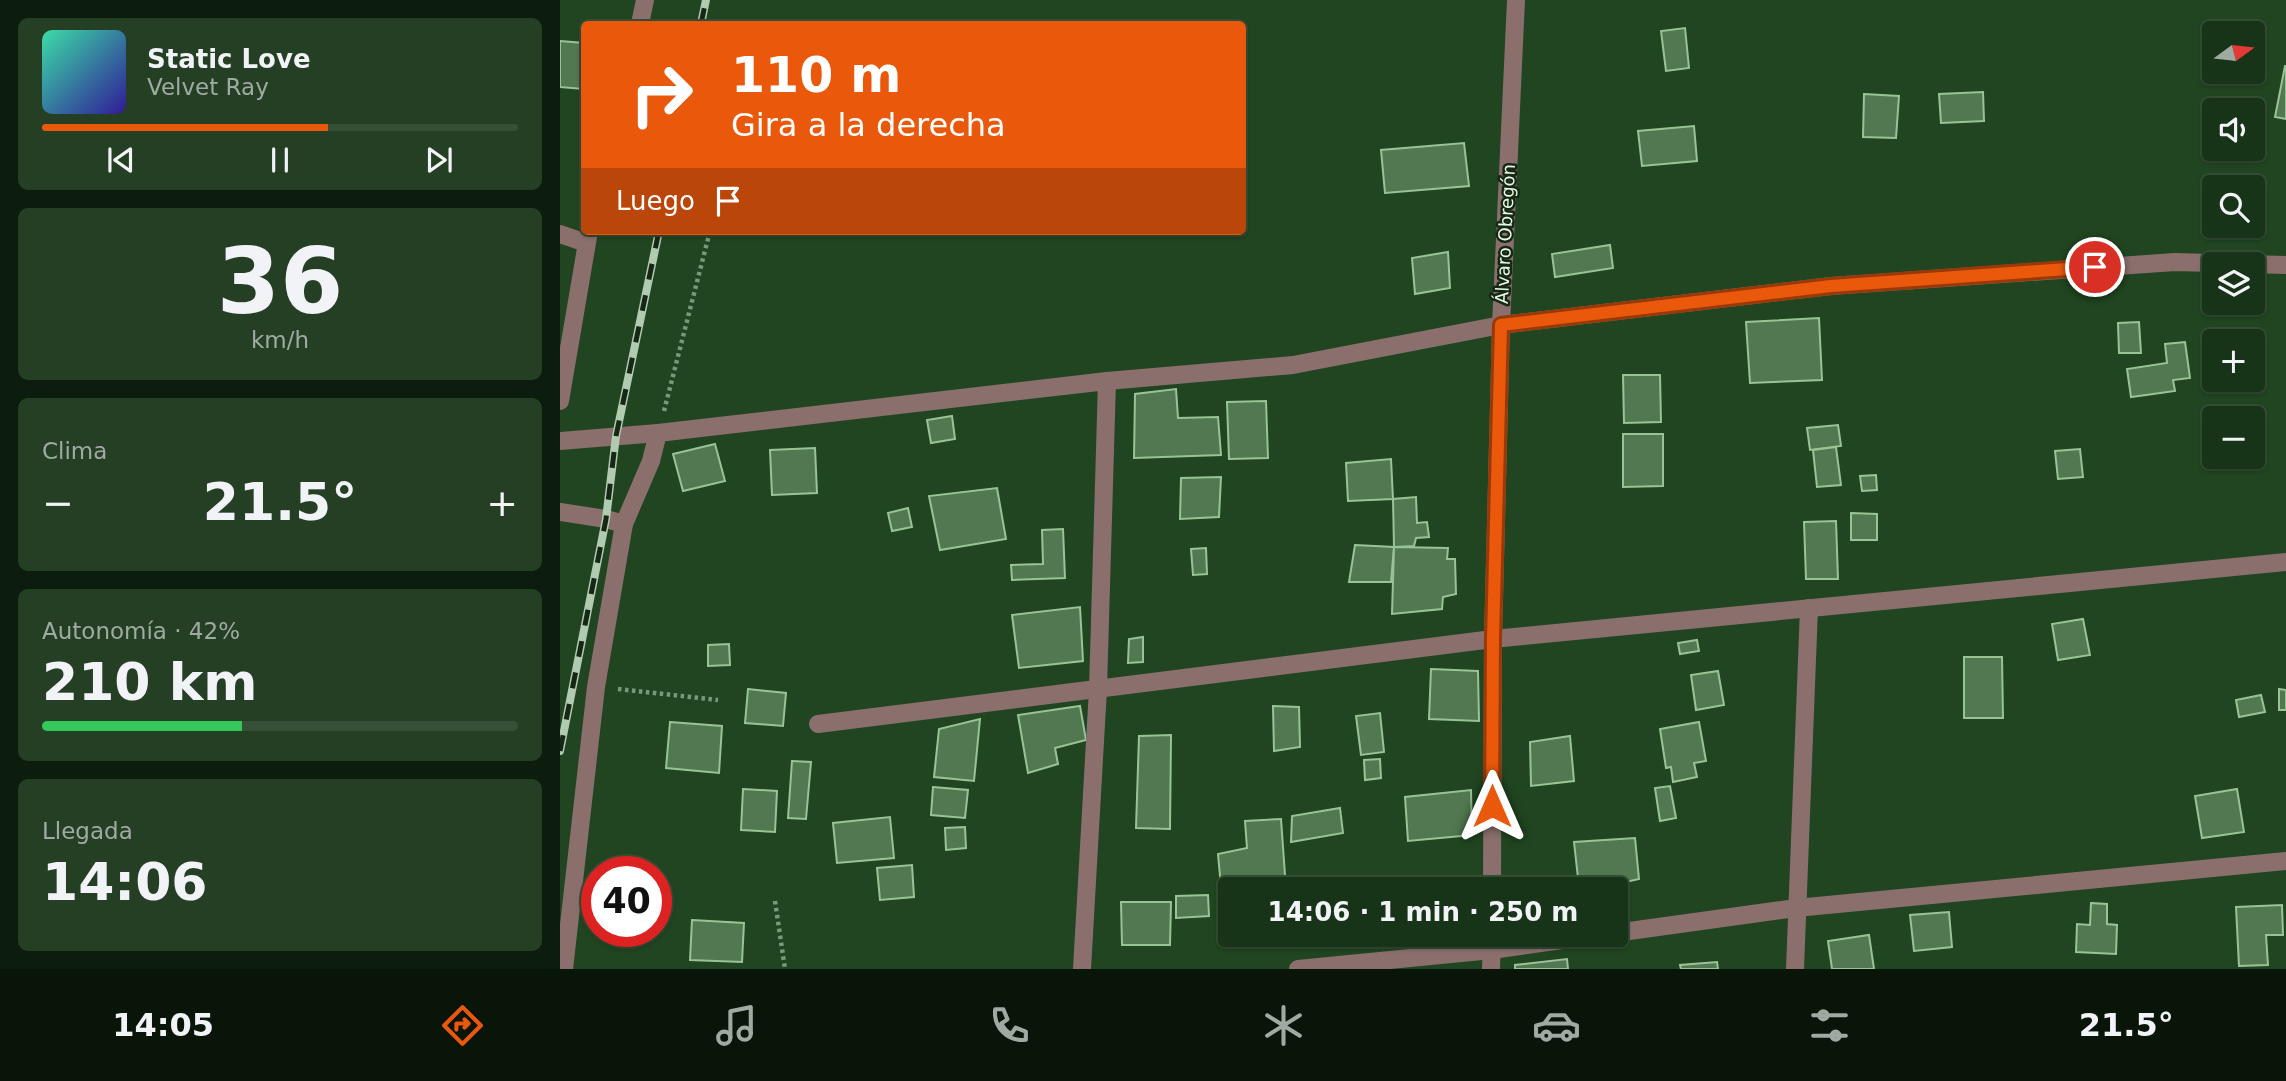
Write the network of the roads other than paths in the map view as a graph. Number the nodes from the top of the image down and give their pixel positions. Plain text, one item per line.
1 (645, 0) edge
2 (1516, 0) edge
3 (641, 21) edge
4 (560, 234) edge
5 (588, 237) edge
6 (2286, 265) edge
7 (1501, 325) junction
8 (1107, 382) junction
9 (560, 401) edge
10 (658, 432) junction
11 (560, 441) edge
12 (560, 512) edge
13 (624, 524) junction
14 (2286, 562) edge
15 (1809, 608) junction
16 (1493, 639) junction
17 (1098, 689) junction
18 (818, 724) dead end
19 (2286, 861) edge
20 (1492, 877) edge
21 (1797, 908) junction
22 (1628, 931) edge
23 (1456, 947) edge
24 (1492, 947) edge
25 (564, 969) edge
26 (1082, 969) edge
27 (1298, 969) edge
28 (1491, 969) edge
29 (1796, 969) edge

1 - 3 street
2 - 7 street, Álvaro Obregón
4 - 5 street
5 - 9 street
6 - 7 street
7 - 8 street
7 - 16 street, Álvaro Obregón
8 - 10 street
8 - 17 street
10 - 11 street
10 - 13 street
12 - 13 street
13 - 25 street
14 - 15 street
15 - 16 street
15 - 21 street
16 - 17 street
16 - 20 street, Álvaro Obregón
17 - 18 street
17 - 26 street
19 - 21 street
21 - 22 street
21 - 29 street
23 - 27 street
24 - 28 street

